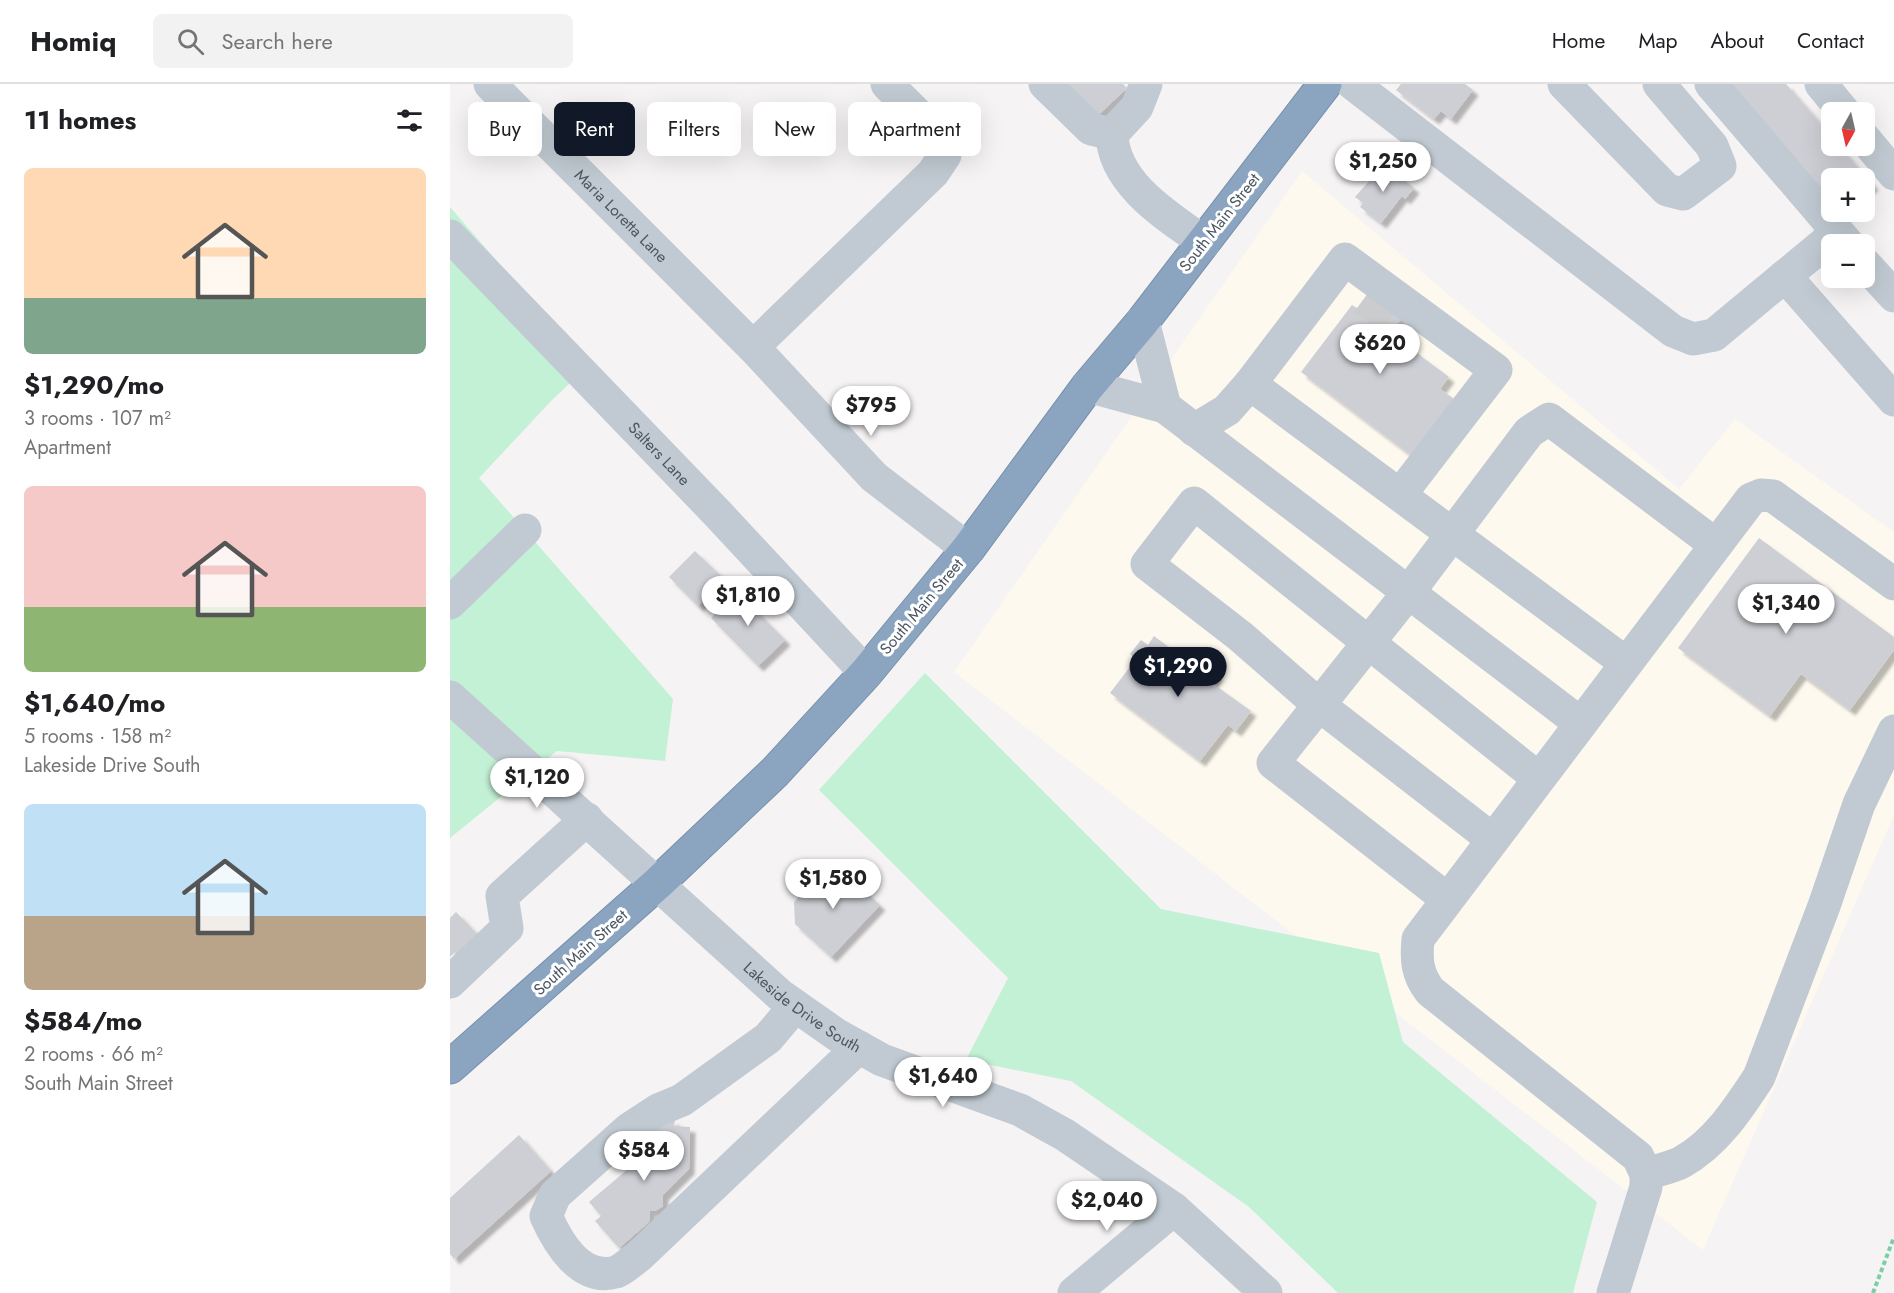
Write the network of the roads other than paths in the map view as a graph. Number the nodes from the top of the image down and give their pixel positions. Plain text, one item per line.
1 (490, 84) edge
2 (887, 84) edge
3 (1045, 84) edge
4 (1146, 84) edge
5 (1324, 84) edge
6 (1353, 84) edge
7 (1564, 84) edge
8 (1659, 84) edge
9 (1711, 84) edge
10 (1821, 84) edge
11 (1836, 102) edge
12 (1112, 134) junction
13 (1875, 151) edge
14 (1894, 174) edge
15 (1838, 234) edge
16 (450, 236) edge
17 (1204, 242) junction
18 (1821, 253) edge
19 (1338, 267) junction
20 (1875, 275) edge
21 (1785, 276) junction
22 (1894, 296) edge
23 (1364, 299) tunnel mouth
24 (1143, 321) junction
25 (1398, 323) tunnel mouth
26 (1432, 323) junction
27 (753, 347) junction
28 (1250, 384) junction
29 (1088, 386) junction
30 (1894, 399) edge
31 (1165, 407) junction
32 (1194, 430) junction
33 (1400, 495) junction
34 (525, 530) dead end
35 (1452, 534) junction
36 (1716, 545) junction
37 (968, 549) junction
38 (1894, 584) edge
39 (1408, 593) junction
40 (450, 603) edge
41 (1368, 643) junction
42 (1626, 663) junction
43 (866, 673) junction
44 (450, 697) edge
45 (1319, 705) junction
46 (1580, 723) junction
47 (1894, 731) edge
48 (1538, 778) junction
49 (587, 819) junction
50 (1492, 839) junction
51 (658, 883) junction
52 (1447, 899) junction
53 (450, 982) edge
54 (795, 1006) junction
55 (859, 1047) junction
56 (450, 1067) edge
57 (1646, 1174) junction
58 (1173, 1209) junction
59 (1074, 1293) edge
60 (1266, 1293) edge
61 (1613, 1293) edge

1 - 27 street, Maria Loretta Lane
2 - 27 street
3 - 12 street
4 - 12 street
5 - 17 highway, South Main Street
6 - 21 street
7 - 8 street
9 - 15 street
10 - 11 street
12 - 17 street
13 - 14 street
16 - 43 street, Salters Lane
17 - 24 highway, South Main Street
18 - 21 street
19 - 23 street
19 - 26 street
19 - 28 street
20 - 22 street
21 - 30 street
24 - 29 highway, South Main Street
24 - 31 street
25 - 26 street
26 - 33 street
27 - 37 street, Maria Loretta Lane
28 - 32 street
28 - 33 street
29 - 31 street
29 - 37 highway, South Main Street
31 - 32 street
32 - 39 street
33 - 35 street
34 - 40 street
35 - 36 street
35 - 39 street
35 - 42 street
36 - 38 street
36 - 42 street
37 - 43 highway, South Main Street
39 - 41 street
39 - 46 street
41 - 45 street
41 - 45 street
41 - 48 street
42 - 46 street
43 - 51 highway, South Main Street
44 - 49 street, Lakeside Drive South
45 - 50 street
45 - 52 street
46 - 48 street
47 - 57 street
48 - 50 street
49 - 51 street, Lakeside Drive South
49 - 53 street
50 - 52 street
51 - 54 street, Lakeside Drive South
51 - 56 highway, South Main Street
52 - 57 street
54 - 55 street, Lakeside Drive South
54 - 55 street
55 - 58 street, Lakeside Drive South
57 - 61 street
58 - 59 street
58 - 60 street, Lakeside Drive South

